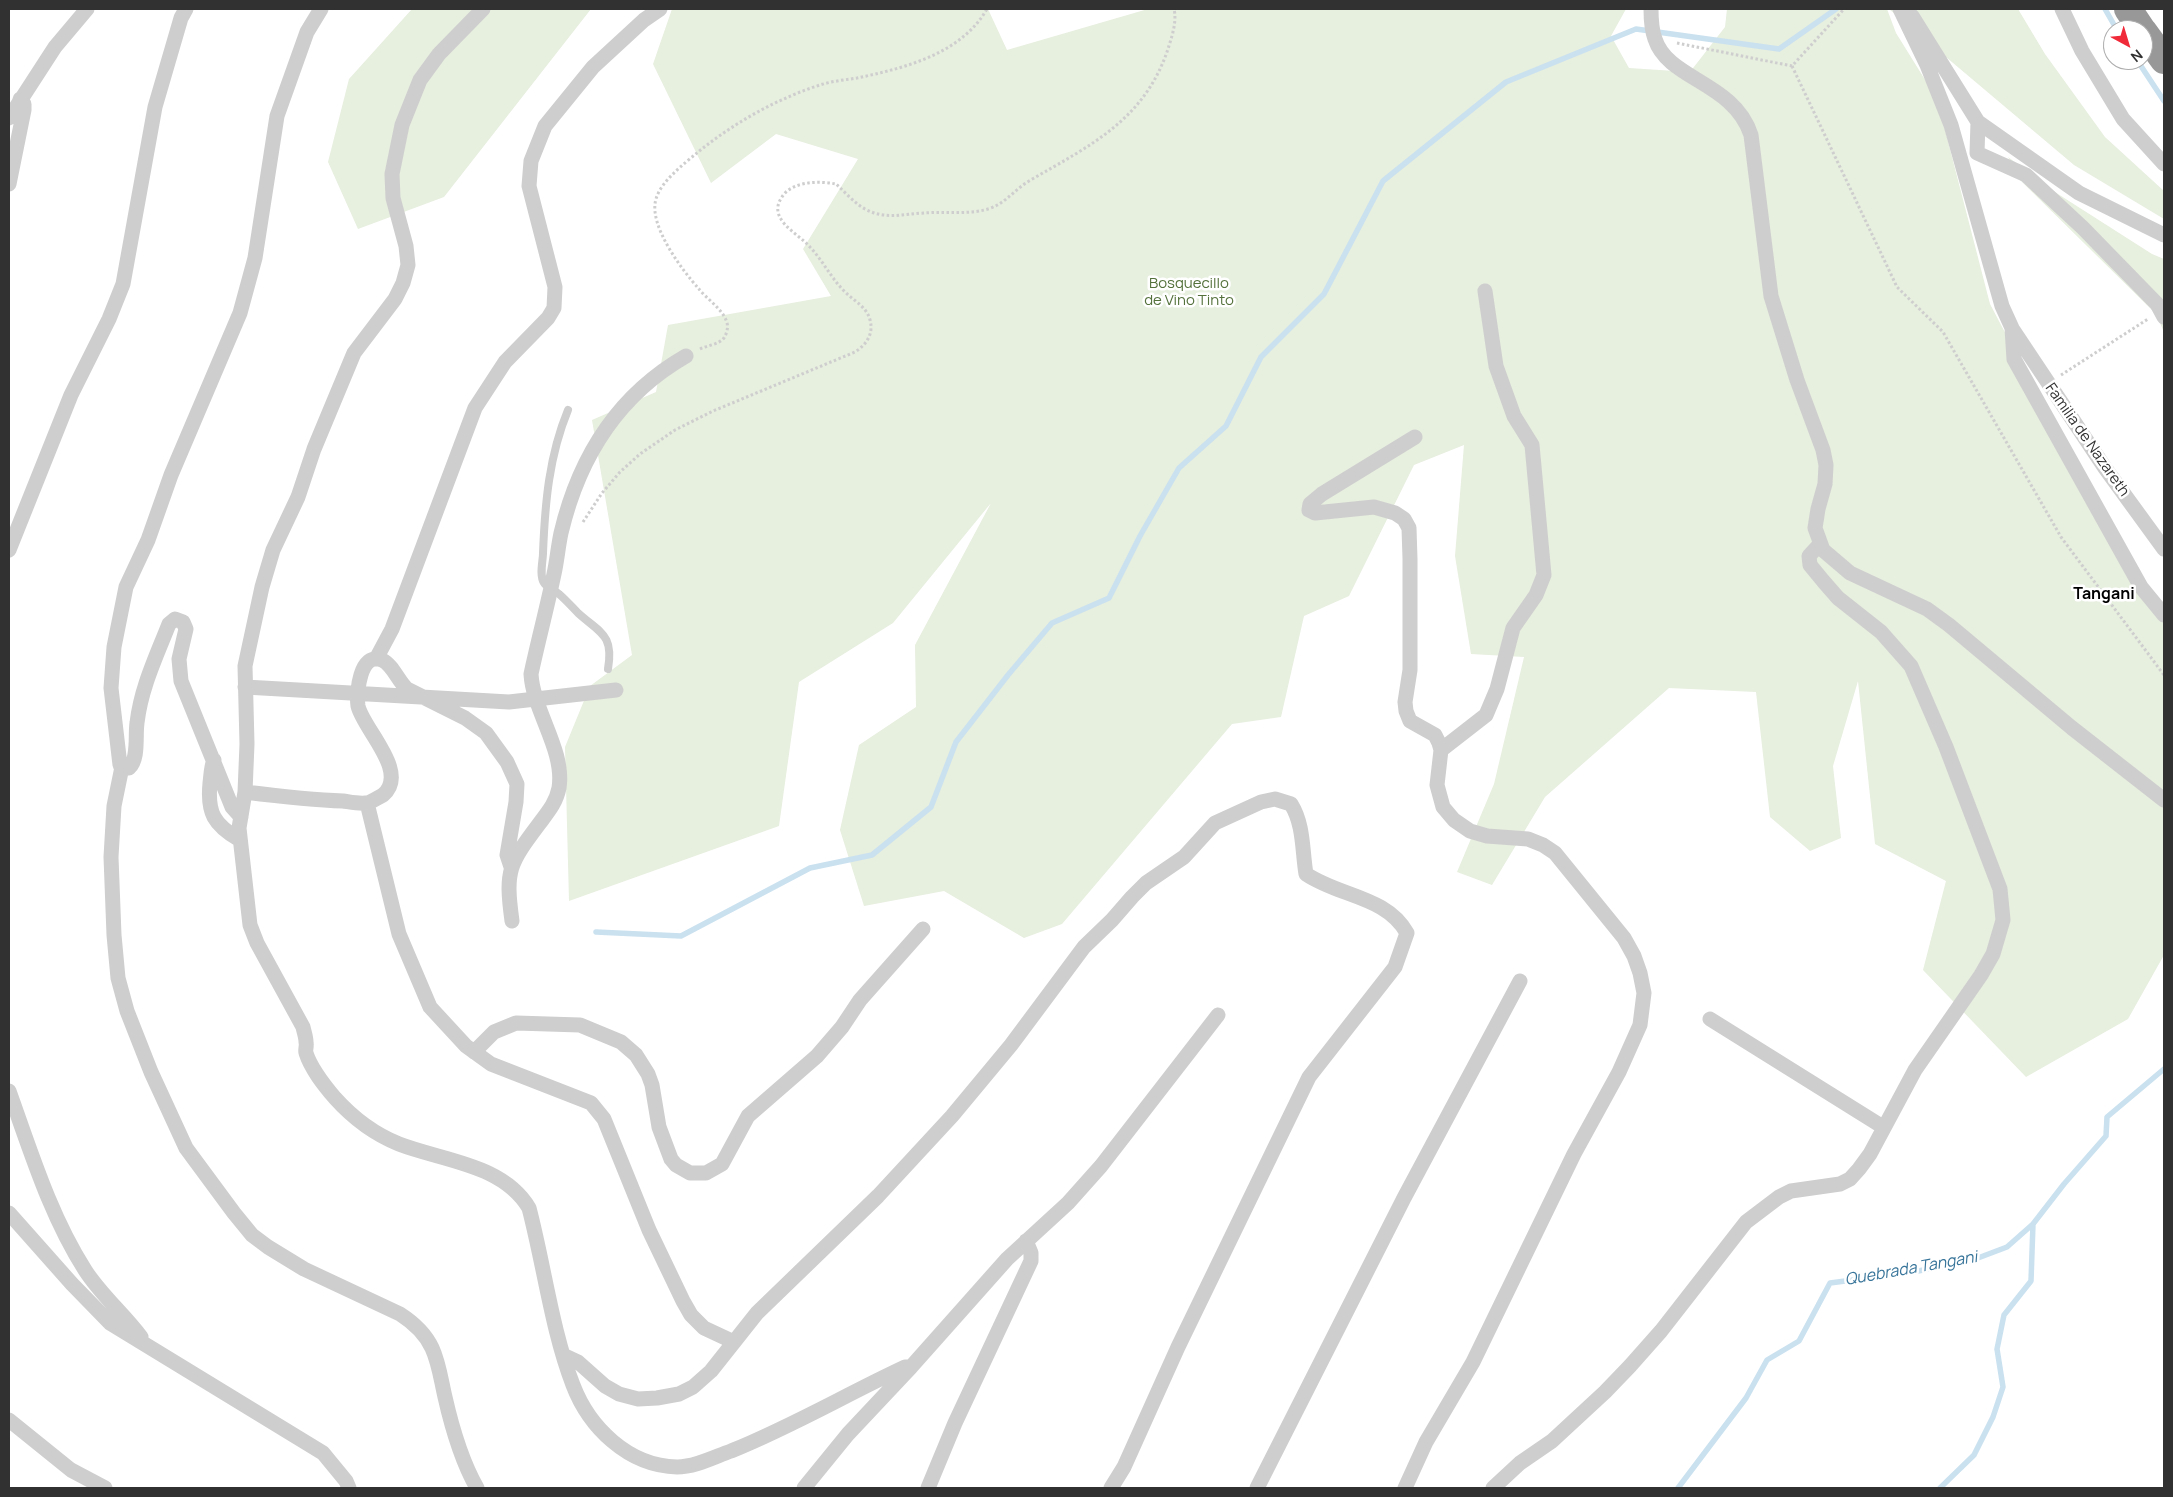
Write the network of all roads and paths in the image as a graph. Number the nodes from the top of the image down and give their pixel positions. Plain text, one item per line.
1 (87, 9) edge
2 (186, 9) edge
3 (321, 9) edge
4 (483, 9) edge
5 (660, 9) edge
6 (987, 9) edge
7 (1174, 9) edge
8 (1650, 9) edge
9 (1844, 9) edge
10 (1900, 9) edge
11 (1907, 9) edge
12 (2062, 9) edge
13 (2128, 9) edge
14 (2136, 20) edge
15 (1654, 38) junction
16 (2153, 45) edge
17 (2164, 60) edge
18 (1792, 66) junction
19 (20, 99) junction
20 (9, 118) edge
21 (1978, 122) junction
22 (2164, 164) edge
23 (9, 184) edge
24 (2164, 235) edge
25 (1485, 291) dead end
26 (2163, 314) edge
27 (2012, 328) junction
28 (686, 356) joint
29 (2048, 384) junction
30 (568, 410) dead end
31 (1415, 437) dead end
32 (582, 524) dead end
33 (1820, 544) junction
34 (2164, 549) edge
35 (9, 550) edge
36 (551, 589) junction
37 (2164, 615) edge
38 (376, 659) junction
39 (608, 669) dead end
40 (2164, 675) edge
41 (245, 687) junction
42 (616, 690) dead end
43 (358, 694) junction
44 (422, 697) junction
45 (536, 699) junction
46 (1441, 750) junction
47 (214, 760) junction
48 (122, 767) junction
49 (244, 792) junction
50 (2164, 800) edge
51 (367, 804) junction
52 (241, 817) junction
53 (240, 840) junction
54 (511, 867) junction
55 (512, 921) dead end
56 (923, 929) dead end
57 (1520, 981) dead end
58 (1218, 1015) dead end
59 (1710, 1019) dead end
60 (474, 1052) junction
61 (9, 1091) edge
62 (1883, 1127) junction
63 (9, 1212) edge
64 (1026, 1241) junction
65 (734, 1342) junction
66 (143, 1343) junction
67 (563, 1355) junction
68 (911, 1367) junction
69 (9, 1420) edge
70 (104, 1488) edge
71 (349, 1488) edge
72 (477, 1488) edge
73 (804, 1488) edge
74 (928, 1488) edge
75 (1111, 1488) edge
76 (1257, 1488) edge
77 (1405, 1488) edge
78 (1492, 1488) edge

1 - 19 street
2 - 35 street
3 - 48 street
4 - 41 street
5 - 38 street
6 - 28 path
7 - 32 path
8 - 15 street
9 - 18 path
10 - 27 street
11 - 21 street
12 - 22 street
13 - 14 highway
15 - 18 path
15 - 33 street
16 - 17 highway
18 - 40 path
19 - 20 street
19 - 23 street
21 - 24 street
21 - 26 street
25 - 46 street
26 - 29 path
27 - 29 street, Familia de Nazareth
27 - 37 street
28 - 36 street
29 - 34 street, Familia de Nazareth
30 - 36 lane
31 - 46 street
33 - 50 street
33 - 62 street
36 - 39 lane
36 - 45 street
38 - 43 street
38 - 44 street
41 - 43 street
41 - 49 street
42 - 45 street
43 - 44 street
43 - 51 street
44 - 45 street
44 - 54 street
45 - 54 street
46 - 77 street
47 - 48 street
47 - 52 street
47 - 53 street
48 - 72 street
49 - 51 street
49 - 52 street
51 - 60 street
52 - 53 street
53 - 67 street
54 - 55 street
56 - 60 street
57 - 76 street
58 - 64 street
59 - 62 street
60 - 65 street
61 - 66 street
62 - 78 street
63 - 66 street
64 - 68 street
64 - 74 street
65 - 67 street
65 - 75 street
66 - 71 street
67 - 68 street
68 - 73 street
69 - 70 street

